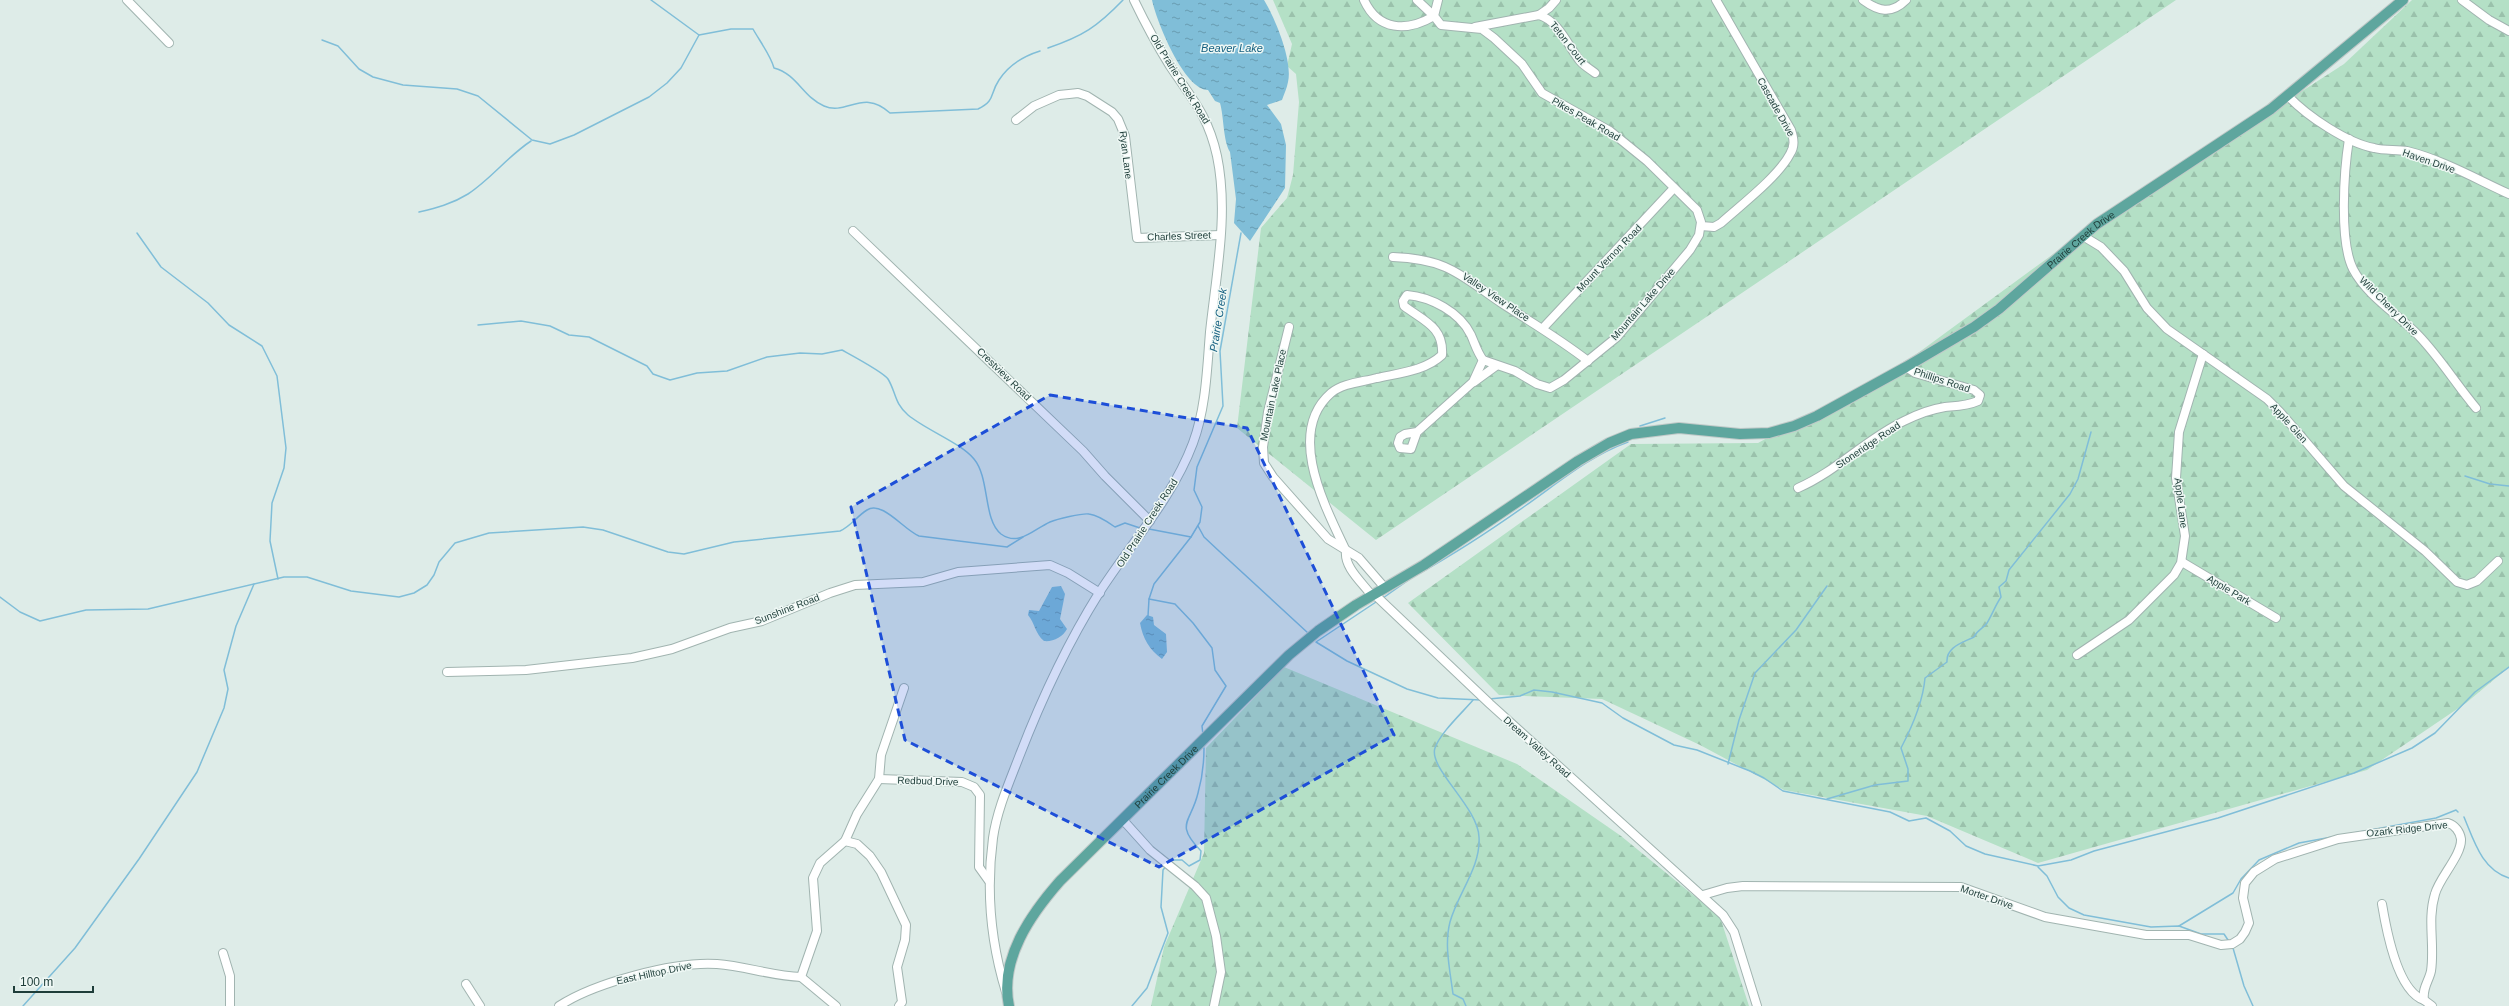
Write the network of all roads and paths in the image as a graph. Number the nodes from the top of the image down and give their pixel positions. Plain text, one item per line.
1 (127, 0) edge
2 (1134, 0) edge
3 (1364, 0) edge
4 (1417, 0) edge
5 (1438, 0) edge
6 (1556, 0) edge
7 (1716, 0) edge
8 (1863, 0) edge
9 (1906, 0) edge
10 (2403, 0) edge
11 (2462, 0) edge
12 (1540, 15) junction
13 (1434, 16) junction
14 (1474, 27) junction
15 (2509, 31) edge
16 (169, 43) dead end
17 (1595, 73) dead end
18 (2288, 96) junction
19 (1016, 120) dead end
20 (2348, 139) junction
21 (1674, 188) junction
22 (2509, 194) edge
23 (1701, 226) junction
24 (853, 231) dead end
25 (1220, 235) junction
26 (2083, 236) junction
27 (1137, 238) joint
28 (1393, 257) dead end
29 (1289, 327) dead end
30 (1543, 328) junction
31 (2203, 354) junction
32 (1483, 360) junction
33 (1588, 361) junction
34 (1496, 366) junction
35 (1906, 367) junction
36 (1473, 382) junction
37 (1978, 394) joint
38 (2476, 408) dead end
39 (1417, 432) dead end
40 (1798, 488) dead end
41 (1150, 521) junction
42 (1346, 551) junction
43 (2498, 561) dead end
44 (2182, 562) junction
45 (1385, 588) junction
46 (1100, 593) junction
47 (1373, 595) junction
48 (2276, 618) dead end
49 (2077, 655) dead end
50 (447, 672) dead end
51 (904, 688) dead end
52 (879, 779) junction
53 (1123, 820) junction
54 (845, 841) junction
55 (989, 881) junction
56 (1703, 896) junction
57 (2382, 904) dead end
58 (2232, 944) joint
59 (222, 953) dead end
60 (801, 977) junction
61 (466, 984) dead end
62 (1007, 995) junction
63 (2424, 1000) junction
64 (230, 1006) edge
65 (480, 1006) edge
66 (559, 1006) edge
67 (836, 1006) edge
68 (899, 1006) edge
69 (1009, 1006) edge
70 (1214, 1006) edge
71 (1757, 1006) edge
72 (2432, 1006) edge

1 - 16 street
2 - 25 street, Old Prairie Creek Road
3 - 13 street
4 - 13 street, Pikes Peak Road
5 - 13 street
6 - 12 street, Teton Court
7 - 23 street, Cascade Drive
8 - 9 street
10 - 18 main road, Prairie Creek Drive
11 - 15 street
12 - 14 street, Teton Court
12 - 17 street, Teton Court
13 - 14 street, Pikes Peak Road
14 - 21 street, Pikes Peak Road
18 - 20 street, Haven Drive
18 - 26 main road, Prairie Creek Drive
19 - 27 street, Ryan Lane
20 - 22 street, Haven Drive
20 - 38 street, Wild Cherry Drive
21 - 23 street, Pikes Peak Road
21 - 30 street, Mount Vernon Road
23 - 33 street, Mountain Lake Drive
24 - 41 street, Crestview Road
25 - 27 street, Charles Street
25 - 41 street, Old Prairie Creek Road
26 - 31 street, Apple Glen
26 - 35 main road, Prairie Creek Drive
28 - 30 street, Valley View Place
29 - 42 street, Mountain Lake Place
30 - 33 street, Valley View Place
31 - 43 street, Apple Glen
31 - 44 street, Apple Lane
32 - 34 street, Mountain Lake Drive
32 - 36 street
32 - 42 street
33 - 34 street, Mountain Lake Drive
34 - 36 street
35 - 37 street, Phillips Road
35 - 45 main road, Prairie Creek Drive
36 - 39 street
37 - 40 street, Stoneridge Road
41 - 46 street, Old Prairie Creek Road
42 - 45 street
42 - 47 street
44 - 48 street, Apple Park
44 - 49 street, Apple Lane
45 - 47 main road, Prairie Creek Drive
46 - 50 street, Sunshine Road
46 - 55 street, Old Prairie Creek Road
47 - 53 main road, Prairie Creek Drive
47 - 56 street, Dream Valley Road
51 - 52 street
52 - 54 street
52 - 55 street, Redbud Drive
53 - 62 main road, Prairie Creek Drive
53 - 70 street
54 - 60 street
54 - 68 street
55 - 62 street, Old Prairie Creek Road
56 - 58 street, Morter Drive
56 - 71 street, Dream Valley Road
57 - 63 street
58 - 63 street, Ozark Ridge Drive
59 - 64 street
60 - 66 street, East Hilltop Drive
60 - 67 street
61 - 65 street
62 - 69 main road, Prairie Creek Drive
63 - 72 street

